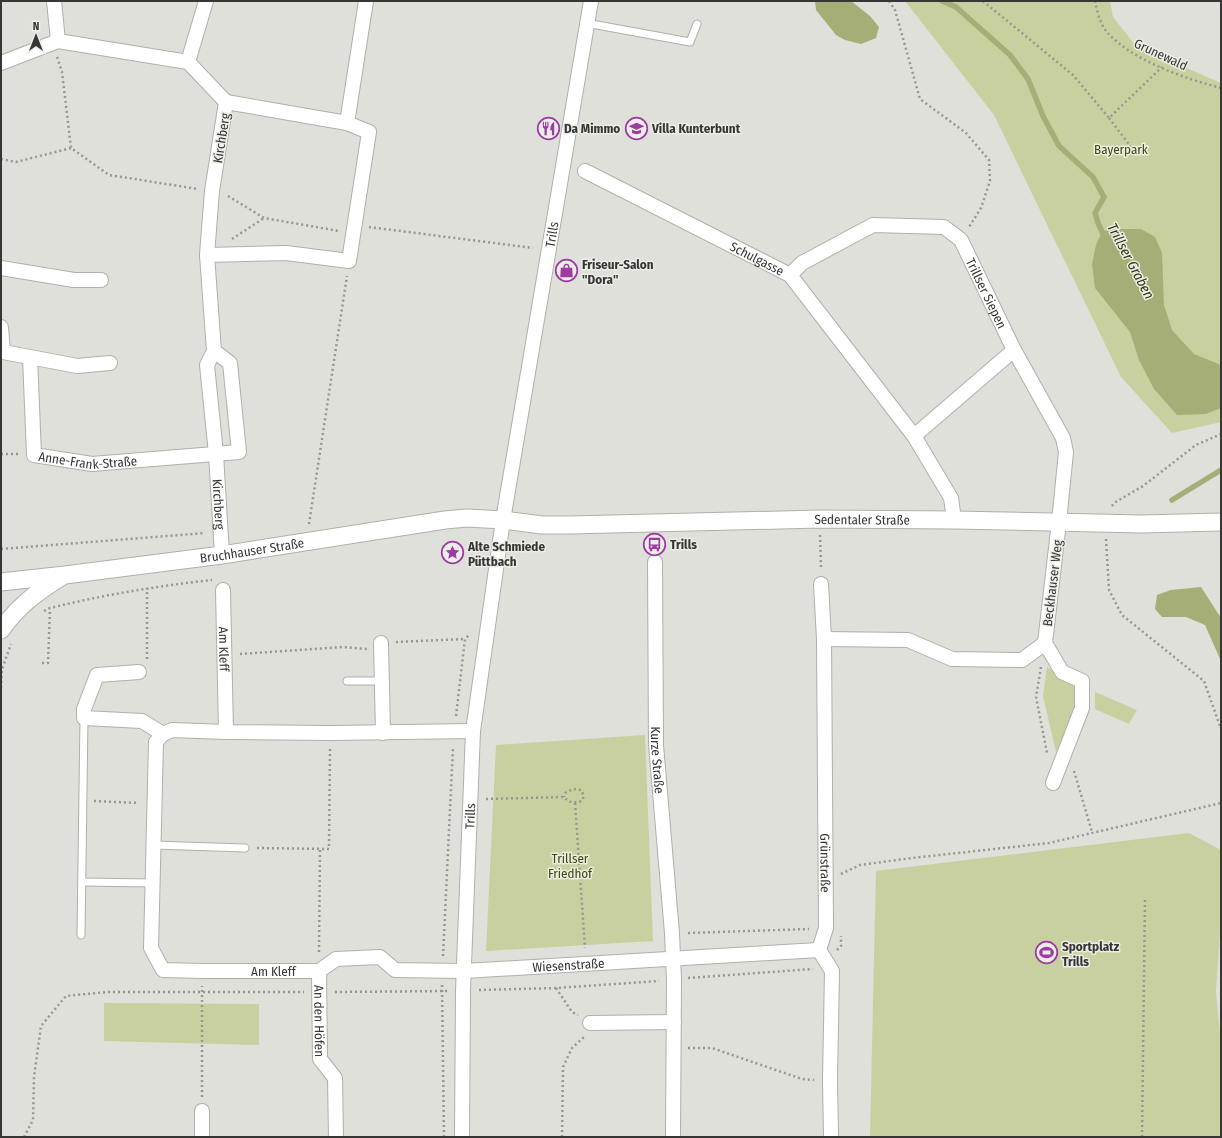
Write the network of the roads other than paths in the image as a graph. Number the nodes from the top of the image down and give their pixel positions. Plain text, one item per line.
1 (54, 1) edge
2 (206, 1) edge
3 (366, 1) edge
4 (590, 1) edge
5 (586, 23) junction
6 (697, 24) dead end
7 (55, 42) junction
8 (188, 62) junction
9 (1, 63) edge
10 (226, 102) junction
11 (347, 123) junction
12 (585, 171) dead end
13 (207, 255) junction
14 (1, 268) edge
15 (790, 275) junction
16 (101, 280) dead end
17 (1, 327) edge
18 (1014, 350) junction
19 (214, 351) junction
20 (30, 357) junction
21 (110, 363) dead end
22 (914, 436) junction
23 (216, 454) junction
24 (503, 520) junction
25 (954, 520) junction
26 (1059, 522) junction
27 (1221, 522) edge
28 (222, 555) junction
29 (655, 562) dead end
30 (65, 575) junction
31 (1, 582) edge
32 (821, 584) road end
33 (219, 585) road end
34 (7, 635) edge
35 (824, 639) junction
36 (1045, 643) junction
37 (381, 646) road end
38 (139, 672) road end
39 (347, 681) dead end
40 (382, 682) junction
41 (84, 718) junction
42 (473, 731) junction
43 (226, 732) junction
44 (383, 733) junction
45 (163, 734) junction
46 (1053, 783) dead end
47 (153, 845) junction
48 (245, 848) road end
49 (83, 882) junction
50 (152, 883) junction
51 (81, 935) dead end
52 (819, 950) junction
53 (673, 959) junction
54 (319, 971) junction
55 (464, 971) junction
56 (674, 1022) junction
57 (590, 1023) road end
58 (202, 1111) road end
59 (202, 1137) edge
60 (336, 1137) edge
61 (462, 1137) edge
62 (673, 1137) edge
63 (830, 1137) edge

1 - 7 street
2 - 8 street
3 - 11 street
4 - 5 street, Trills
5 - 6 lane
5 - 24 street, Trills
7 - 8 street
7 - 9 street
8 - 10 street, Kirchberg
10 - 11 street
10 - 13 street, Kirchberg
11 - 13 street
12 - 15 street, Schulgasse
13 - 19 street, Kirchberg
14 - 16 street
15 - 18 street, Trillser Siepen
15 - 22 street, Schulgasse
17 - 20 street
18 - 22 street
18 - 26 street, Trillser Siepen
19 - 23 street, Kirchberg
19 - 23 street
20 - 21 street
20 - 23 street, Anne-Frank-Straße
22 - 25 street, Schulgasse
23 - 28 street, Kirchberg
24 - 25 street, Sedentaler Straße
24 - 28 street, Bruchhauser Straße
24 - 42 street, Trills
25 - 26 street, Sedentaler Straße
26 - 27 street, Sedentaler Straße
26 - 36 street, Beckhauser Weg
28 - 30 street, Bruchhauser Straße
29 - 53 street, Kurze Straße
30 - 31 street, Bruchhauser Straße
30 - 34 street
32 - 35 street, Grünstraße
33 - 43 street, Am Kleff
35 - 36 street, Beckhauser Weg
35 - 52 street, Grünstraße
36 - 46 street, Beckhauser Weg
37 - 40 street
38 - 41 street
39 - 40 lane
40 - 44 street
41 - 45 street
41 - 49 lane
42 - 44 street
42 - 55 street, Trills
43 - 44 street
43 - 45 street
45 - 47 street, Am Kleff
47 - 48 lane
47 - 50 street, Am Kleff
49 - 50 lane
49 - 51 lane
50 - 54 street, Am Kleff
52 - 53 street, Wiesenstraße
52 - 63 street
53 - 55 street, Wiesenstraße
53 - 56 street
54 - 55 street
54 - 60 street, An den Höfen
55 - 61 street, Trills
56 - 57 street
56 - 62 street
58 - 59 street

